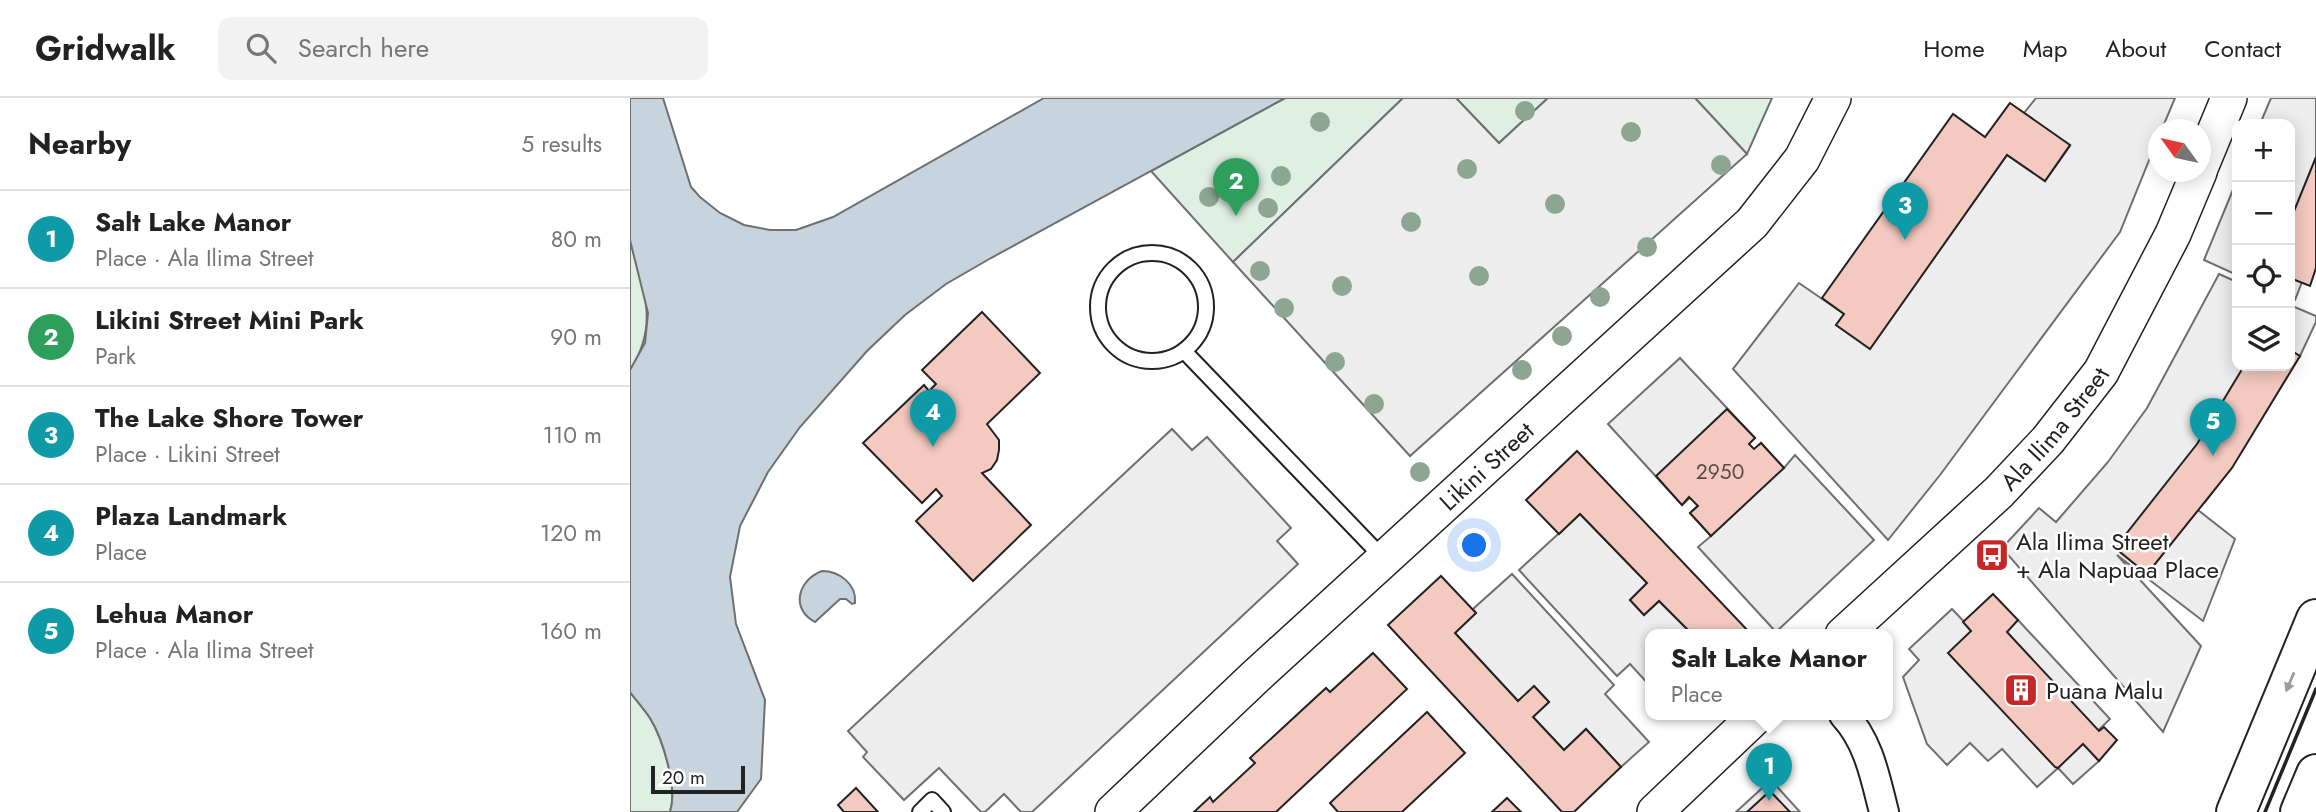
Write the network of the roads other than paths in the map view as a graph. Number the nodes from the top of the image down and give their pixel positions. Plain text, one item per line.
1 (1833, 98) edge
2 (2229, 98) edge
3 (2211, 143) edge
4 (2195, 182) edge
5 (1184, 351) junction
6 (1384, 560) junction
7 (2316, 619) edge
8 (1850, 629) edge
9 (1752, 720) edge
10 (1847, 720) edge
11 (2316, 774) edge
12 (920, 812) edge
13 (943, 812) edge
14 (1113, 812) edge
15 (1655, 812) edge
16 (1884, 812) edge
17 (2236, 812) edge
18 (2300, 812) edge

1 - 6 street, Likini Street
2 - 3 street, Ala Ilima Street
4 - 8 street, Ala Ilima Street
5 - 5 lane
5 - 6 lane
6 - 14 street, Likini Street
7 -> 17 main road
9 - 15 street
10 - 16 street
11 - 18 main road
12 - 13 lane

